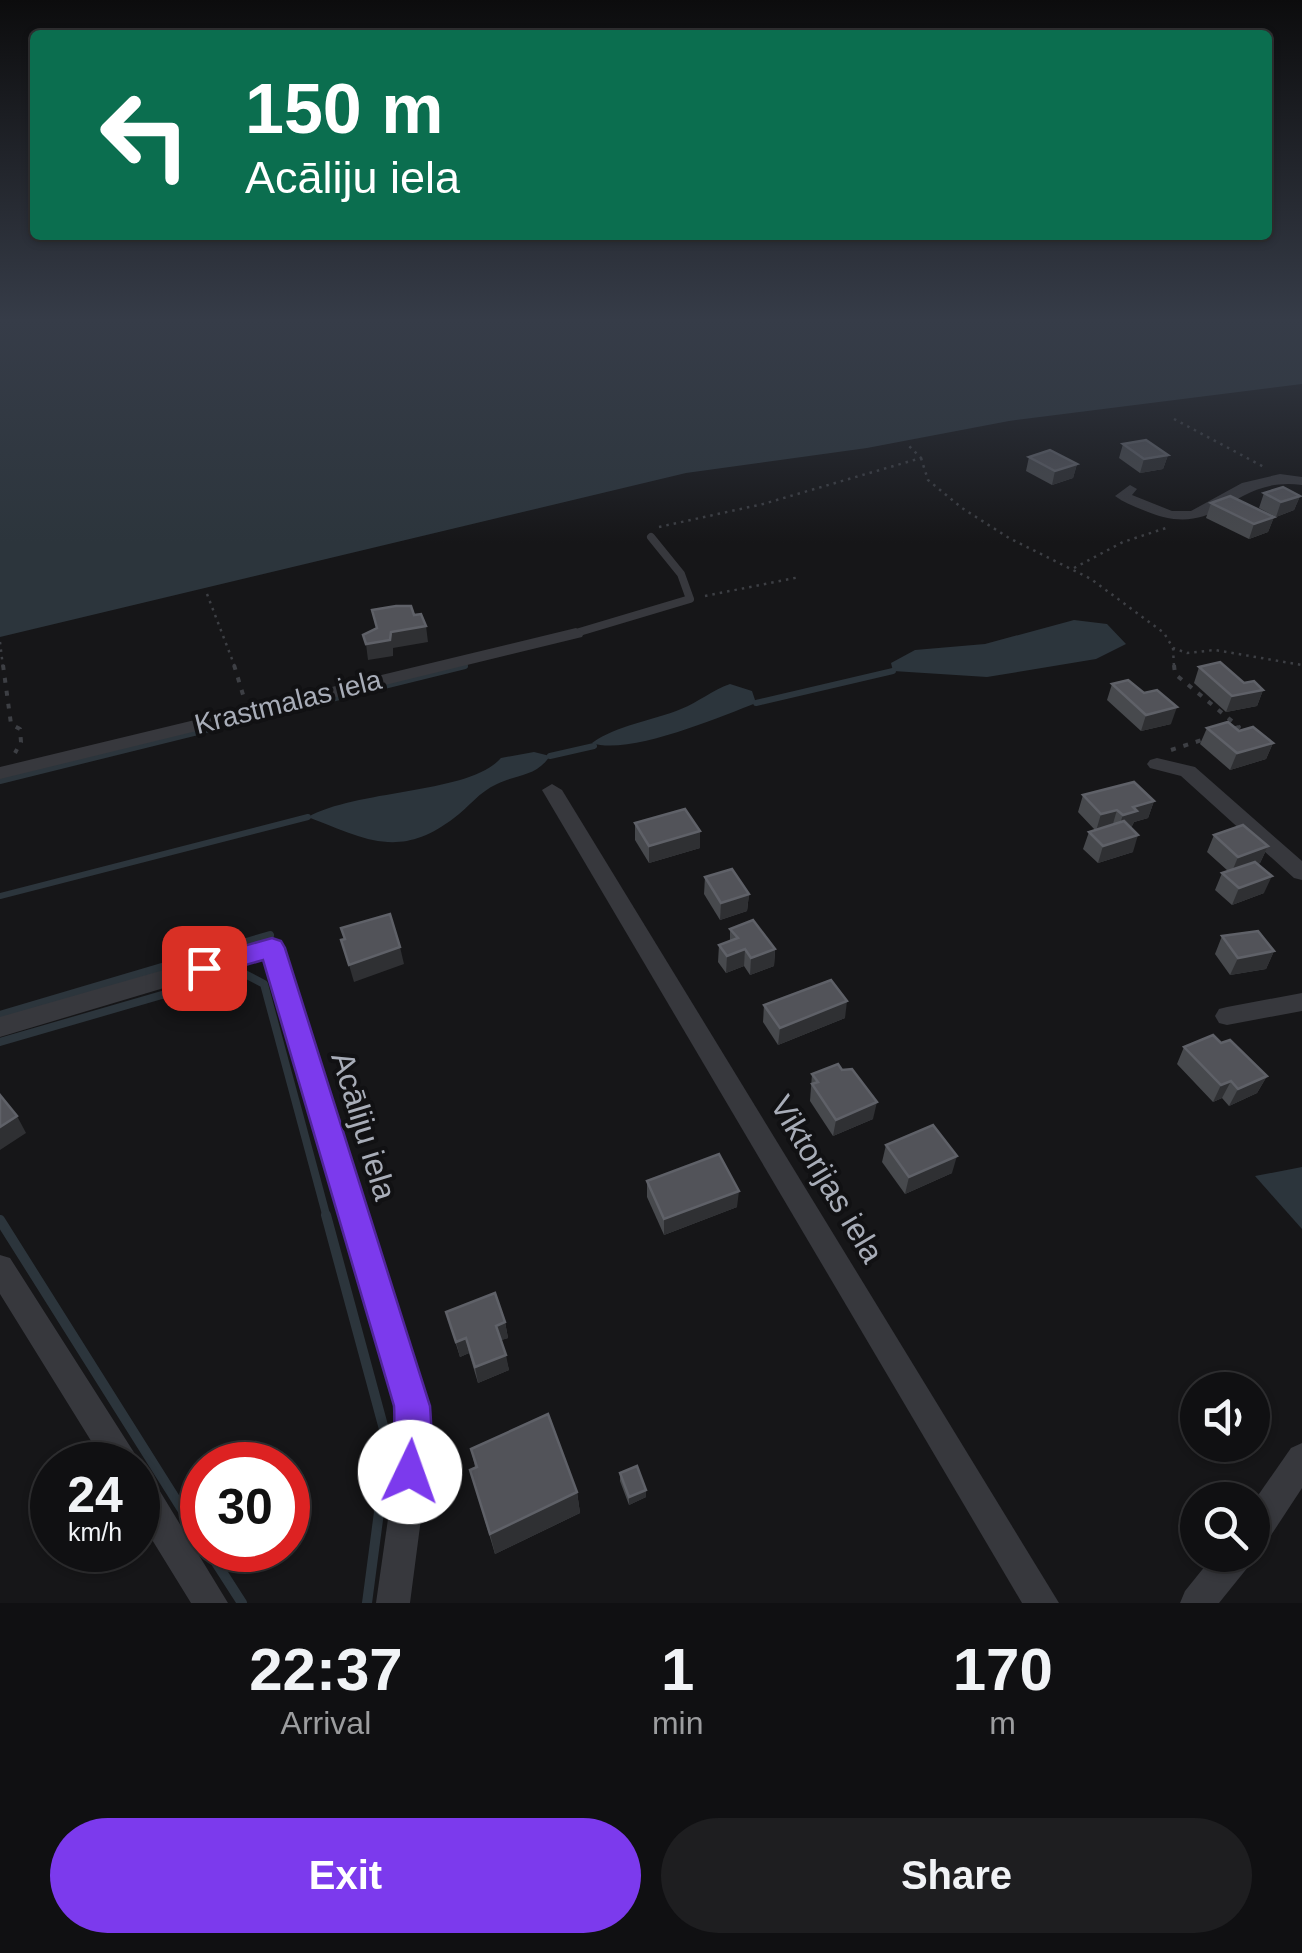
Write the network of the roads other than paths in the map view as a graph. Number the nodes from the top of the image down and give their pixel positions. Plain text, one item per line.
1 (1302, 481) edge
2 (1130, 488) dead end
3 (651, 537) road end
4 (576, 633) joint
5 (1162, 757) road end
6 (8, 770) edge
7 (552, 790) dead end
8 (1302, 872) edge
9 (1302, 1002) edge
10 (1228, 1016) dead end
11 (0, 1027) edge
12 (0, 1268) edge
13 (110, 1442) edge
14 (1302, 1459) edge
15 (1270, 1507) edge
16 (160, 1521) edge
17 (1222, 1572) edge
18 (211, 1603) edge
19 (392, 1603) edge
20 (1042, 1603) edge
21 (1197, 1603) edge

1 - 2 street
3 - 4 lane
4 - 6 street, Krastmalas iela
5 - 8 street
7 - 20 street, Viktorijas iela
9 - 10 street
11 - 19 street, Acāliju iela
12 - 13 street
14 - 15 street
16 - 18 street
17 - 21 street

